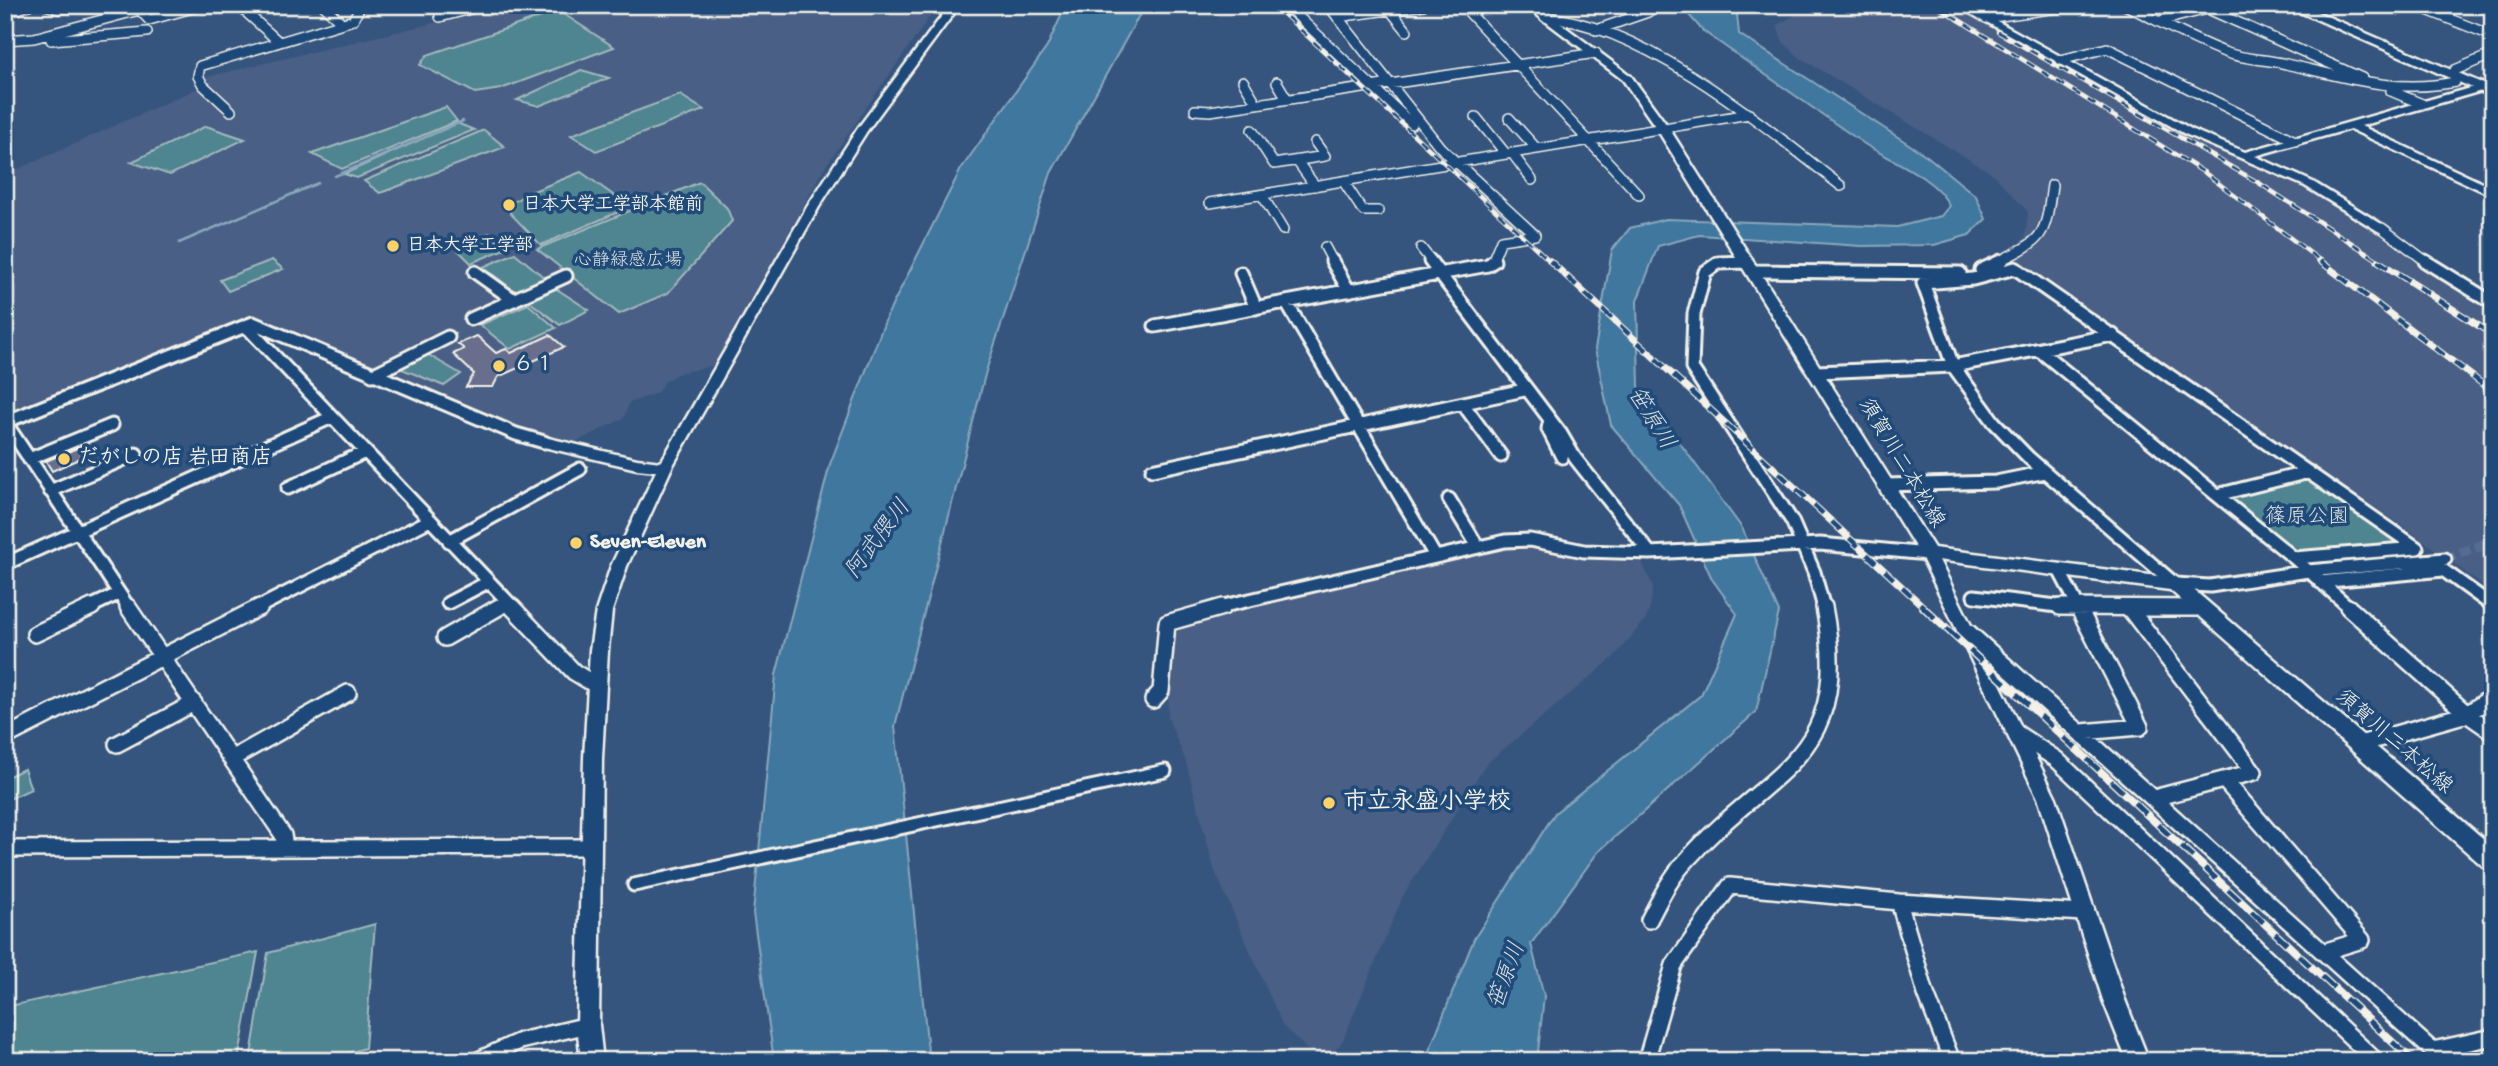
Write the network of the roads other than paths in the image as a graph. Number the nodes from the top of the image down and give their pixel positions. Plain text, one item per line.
1 (29, 5) edge
2 (46, 5) edge
3 (85, 5) edge
4 (158, 5) edge
5 (203, 5) edge
6 (238, 5) edge
7 (323, 5) edge
8 (361, 5) edge
9 (440, 5) edge
10 (486, 5) edge
11 (955, 5) edge
12 (1286, 5) edge
13 (1328, 5) edge
14 (1424, 5) edge
15 (1462, 5) edge
16 (1530, 5) edge
17 (1963, 5) edge
18 (2019, 5) edge
19 (2078, 5) edge
20 (2125, 5) edge
21 (2223, 5) edge
22 (2290, 5) edge
23 (2302, 5) edge
24 (2414, 5) edge
25 (2471, 5) edge
26 (2203, 7) edge
27 (141, 10) junction
28 (1390, 10) junction
29 (2429, 11) junction
30 (1648, 12) dead end
31 (2032, 12) junction
32 (5, 14) edge
33 (1337, 17) junction
34 (1545, 17) junction
35 (1986, 18) junction
36 (353, 20) junction
37 (2160, 21) junction
38 (342, 23) junction
39 (351, 30) dead end
40 (1596, 30) junction
41 (147, 32) dead end
42 (1407, 32) dead end
43 (2493, 36) edge
44 (34, 38) junction
45 (5, 40) edge
46 (279, 42) junction
47 (1596, 54) junction
48 (2492, 56) edge
49 (2061, 60) junction
50 (1518, 64) junction
51 (2455, 76) junction
52 (1243, 81) dead end
53 (1277, 82) dead end
54 (1390, 84) junction
55 (1373, 86) junction
56 (2379, 86) junction
57 (2489, 89) edge
58 (1287, 99) junction
59 (1257, 104) junction
60 (2422, 104) junction
61 (1195, 110) dead end
62 (231, 111) dead end
63 (1749, 114) junction
64 (1476, 117) dead end
65 (1509, 118) dead end
66 (2352, 126) junction
67 (1663, 128) junction
68 (1252, 130) dead end
69 (1425, 130) junction
70 (1589, 140) junction
71 (2295, 141) junction
72 (1315, 142) dead end
73 (1537, 149) junction
74 (1509, 153) junction
75 (2247, 155) junction
76 (1297, 161) junction
77 (1456, 162) junction
78 (1532, 180) dead end
79 (1343, 181) junction
80 (2052, 185) dead end
81 (1315, 186) junction
82 (1841, 186) dead end
83 (2493, 193) edge
84 (1262, 195) junction
85 (1639, 195) dead end
86 (1210, 203) dead end
87 (1378, 211) dead end
88 (2382, 228) junction
89 (1283, 230) dead end
90 (1325, 247) dead end
91 (1421, 248) dead end
92 (1748, 264) junction
93 (475, 272) dead end
94 (1241, 273) dead end
95 (1440, 274) junction
96 (566, 276) dead end
97 (1349, 291) junction
98 (2493, 296) edge
99 (514, 300) junction
100 (1286, 303) junction
101 (2493, 303) edge
102 (1256, 308) junction
103 (471, 319) dead end
104 (246, 326) junction
105 (1155, 326) dead end
106 (2113, 335) junction
107 (448, 337) dead end
108 (2039, 350) junction
109 (1953, 366) junction
110 (1817, 372) junction
111 (372, 375) junction
112 (1524, 390) junction
113 (1464, 404) junction
114 (332, 417) junction
115 (1550, 419) junction
116 (112, 425) dead end
117 (1359, 428) junction
118 (544, 442) joint
119 (365, 452) junction
120 (136, 454) dead end
121 (1501, 456) dead end
122 (1562, 457) dead end
123 (29, 459) junction
124 (665, 467) junction
125 (580, 469) dead end
126 (1152, 470) dead end
127 (2045, 472) junction
128 (2308, 472) junction
129 (1886, 485) junction
130 (288, 488) dead end
131 (50, 491) junction
132 (2217, 495) junction
133 (1449, 499) dead end
134 (430, 520) junction
135 (76, 532) junction
136 (449, 541) junction
137 (1802, 546) junction
138 (1478, 547) junction
139 (1654, 553) junction
140 (1928, 554) junction
141 (1435, 556) junction
142 (2294, 558) junction
143 (2445, 559) tunnel mouth
144 (5, 564) edge
145 (2059, 570) junction
146 (2308, 571) junction
147 (488, 582) junction
148 (2320, 582) junction
149 (2175, 583) junction
150 (118, 594) junction
151 (1974, 596) dead end
152 (507, 602) junction
153 (448, 603) dead end
154 (2493, 606) edge
155 (2129, 608) junction
156 (2203, 608) junction
157 (2078, 609) junction
158 (1968, 631) junction
159 (35, 634) dead end
160 (445, 638) dead end
161 (163, 657) junction
162 (597, 686) junction
163 (348, 693) dead end
164 (2493, 696) edge
165 (1153, 699) dead end
166 (194, 703) junction
167 (2468, 714) junction
168 (2493, 732) edge
169 (2082, 733) junction
170 (2018, 734) junction
171 (5, 737) edge
172 (117, 744) dead end
173 (2360, 744) junction
174 (233, 758) junction
175 (1165, 771) dead end
176 (2225, 781) junction
177 (2154, 798) junction
178 (285, 847) junction
179 (592, 848) junction
180 (5, 849) edge
181 (2493, 861) edge
182 (634, 885) dead end
183 (1899, 902) junction
184 (2084, 913) junction
185 (1648, 920) dead end
186 (2323, 952) junction
187 (588, 1025) junction
188 (2493, 1037) edge
189 (2438, 1055) edge
190 (476, 1061) edge
191 (592, 1061) edge
192 (1646, 1061) edge
193 (1952, 1061) edge
194 (2138, 1061) edge
195 (2376, 1061) edge

1 - 32 street
2 - 3 street
4 - 27 street
5 - 27 street
6 - 46 street
7 - 38 street
8 - 36 street
9 - 10 street
11 - 124 street
12 - 55 street
13 - 33 street
14 - 28 street
15 - 50 street
16 - 34 main road, 須賀川二本松線
17 - 35 street
18 - 31 street
19 - 31 street
20 - 37 street
21 - 26 street
22 - 57 main road
23 - 51 main road
24 - 29 street
25 - 29 street
26 - 37 street
26 - 56 street
27 - 44 street
28 - 33 street
28 - 42 street
29 - 43 street
30 - 40 street
31 - 35 street
33 - 54 street
34 - 40 street
34 - 47 main road, 須賀川二本松線
35 - 49 street
36 - 38 street
36 - 39 street
37 - 56 street
38 - 46 street
40 - 63 street
41 - 44 street
44 - 45 street
46 - 62 street
47 - 50 street
47 - 67 main road, 須賀川二本松線
48 - 51 street
49 - 71 street
49 - 75 street
50 - 54 street
50 - 70 street
51 - 56 street
51 - 57 main road
52 - 59 street
53 - 58 street
54 - 55 street
54 - 69 street
55 - 58 street
55 - 69 street
56 - 60 street
57 - 60 street
58 - 59 street
59 - 61 street
60 - 66 street
63 - 67 street
63 - 82 street
64 - 74 street
65 - 73 street
66 - 71 street
66 - 83 street
67 - 70 street
67 - 92 main road, 須賀川二本松線
68 - 76 street
69 - 77 street
70 - 73 street
70 - 85 street
71 - 75 street
72 - 76 street
73 - 74 street
74 - 77 street
74 - 78 street
75 - 88 street
76 - 81 street
77 - 79 street
77 - 95 street
79 - 81 street
79 - 87 street
80 - 92 street
81 - 84 street
84 - 86 street
84 - 89 street
88 - 98 street
88 - 101 street
90 - 97 street
91 - 95 street
92 - 110 main road, 須賀川二本松線
92 - 137 street
93 - 99 street
94 - 102 street
95 - 97 street
95 - 112 street
96 - 99 street
97 - 100 street
99 - 103 street
100 - 102 street
100 - 117 street
102 - 105 street
104 - 111 street
104 - 114 street
104 - 123 street
106 - 108 street
106 - 109 street
106 - 128 street
107 - 111 street
108 - 109 street
108 - 132 street
109 - 110 street
109 - 127 street
110 - 129 main road, 須賀川二本松線
111 - 118 street
112 - 113 street
112 - 115 street
113 - 117 street
113 - 121 street
114 - 119 street
114 - 135 street
115 - 122 street
115 - 139 street
116 - 123 street
117 - 126 street
117 - 141 street
118 - 124 street
119 - 130 street
119 - 134 street
120 - 131 street
123 - 131 street
124 - 162 street
125 - 136 street
127 - 129 street
127 - 149 street
128 - 132 street
128 - 142 street
129 - 140 main road, 須賀川二本松線
131 - 135 street
132 - 142 street
133 - 138 street
134 - 136 street
134 - 161 street
135 - 144 street
135 - 150 street
136 - 147 street
137 - 139 street
137 - 140 street
137 - 185 street
138 - 139 street
138 - 141 street
140 - 145 main road, 須賀川二本松線
140 - 158 street
141 - 165 street
142 - 146 street
143 - 146 street
145 - 149 main road, 須賀川二本松線
145 - 157 street
146 - 148 street
146 - 149 street
147 - 152 street
147 - 153 street
148 - 154 street
148 - 167 street
149 - 156 main road, 須賀川二本松線
150 - 159 street
150 - 161 street
151 - 157 street
152 - 160 street
152 - 162 street
155 - 156 street
155 - 157 street
155 - 176 street
156 - 173 main road, 須賀川二本松線
157 - 169 street
158 - 169 street
158 - 170 street
161 - 166 street
161 - 171 street
162 - 179 street
163 - 174 street
164 - 167 street
166 - 172 street
166 - 174 street
167 - 168 street
167 - 173 street
169 - 177 street
170 - 184 street
170 - 195 street
173 - 181 main road, 須賀川二本松線
174 - 178 street
175 - 182 street
176 - 177 street
176 - 186 street
177 - 186 street
178 - 179 street
178 - 180 street
179 - 187 street
183 - 184 street
183 - 192 street
183 - 193 street
184 - 194 street
186 - 189 street
187 - 190 street
187 - 191 street
188 - 189 street

